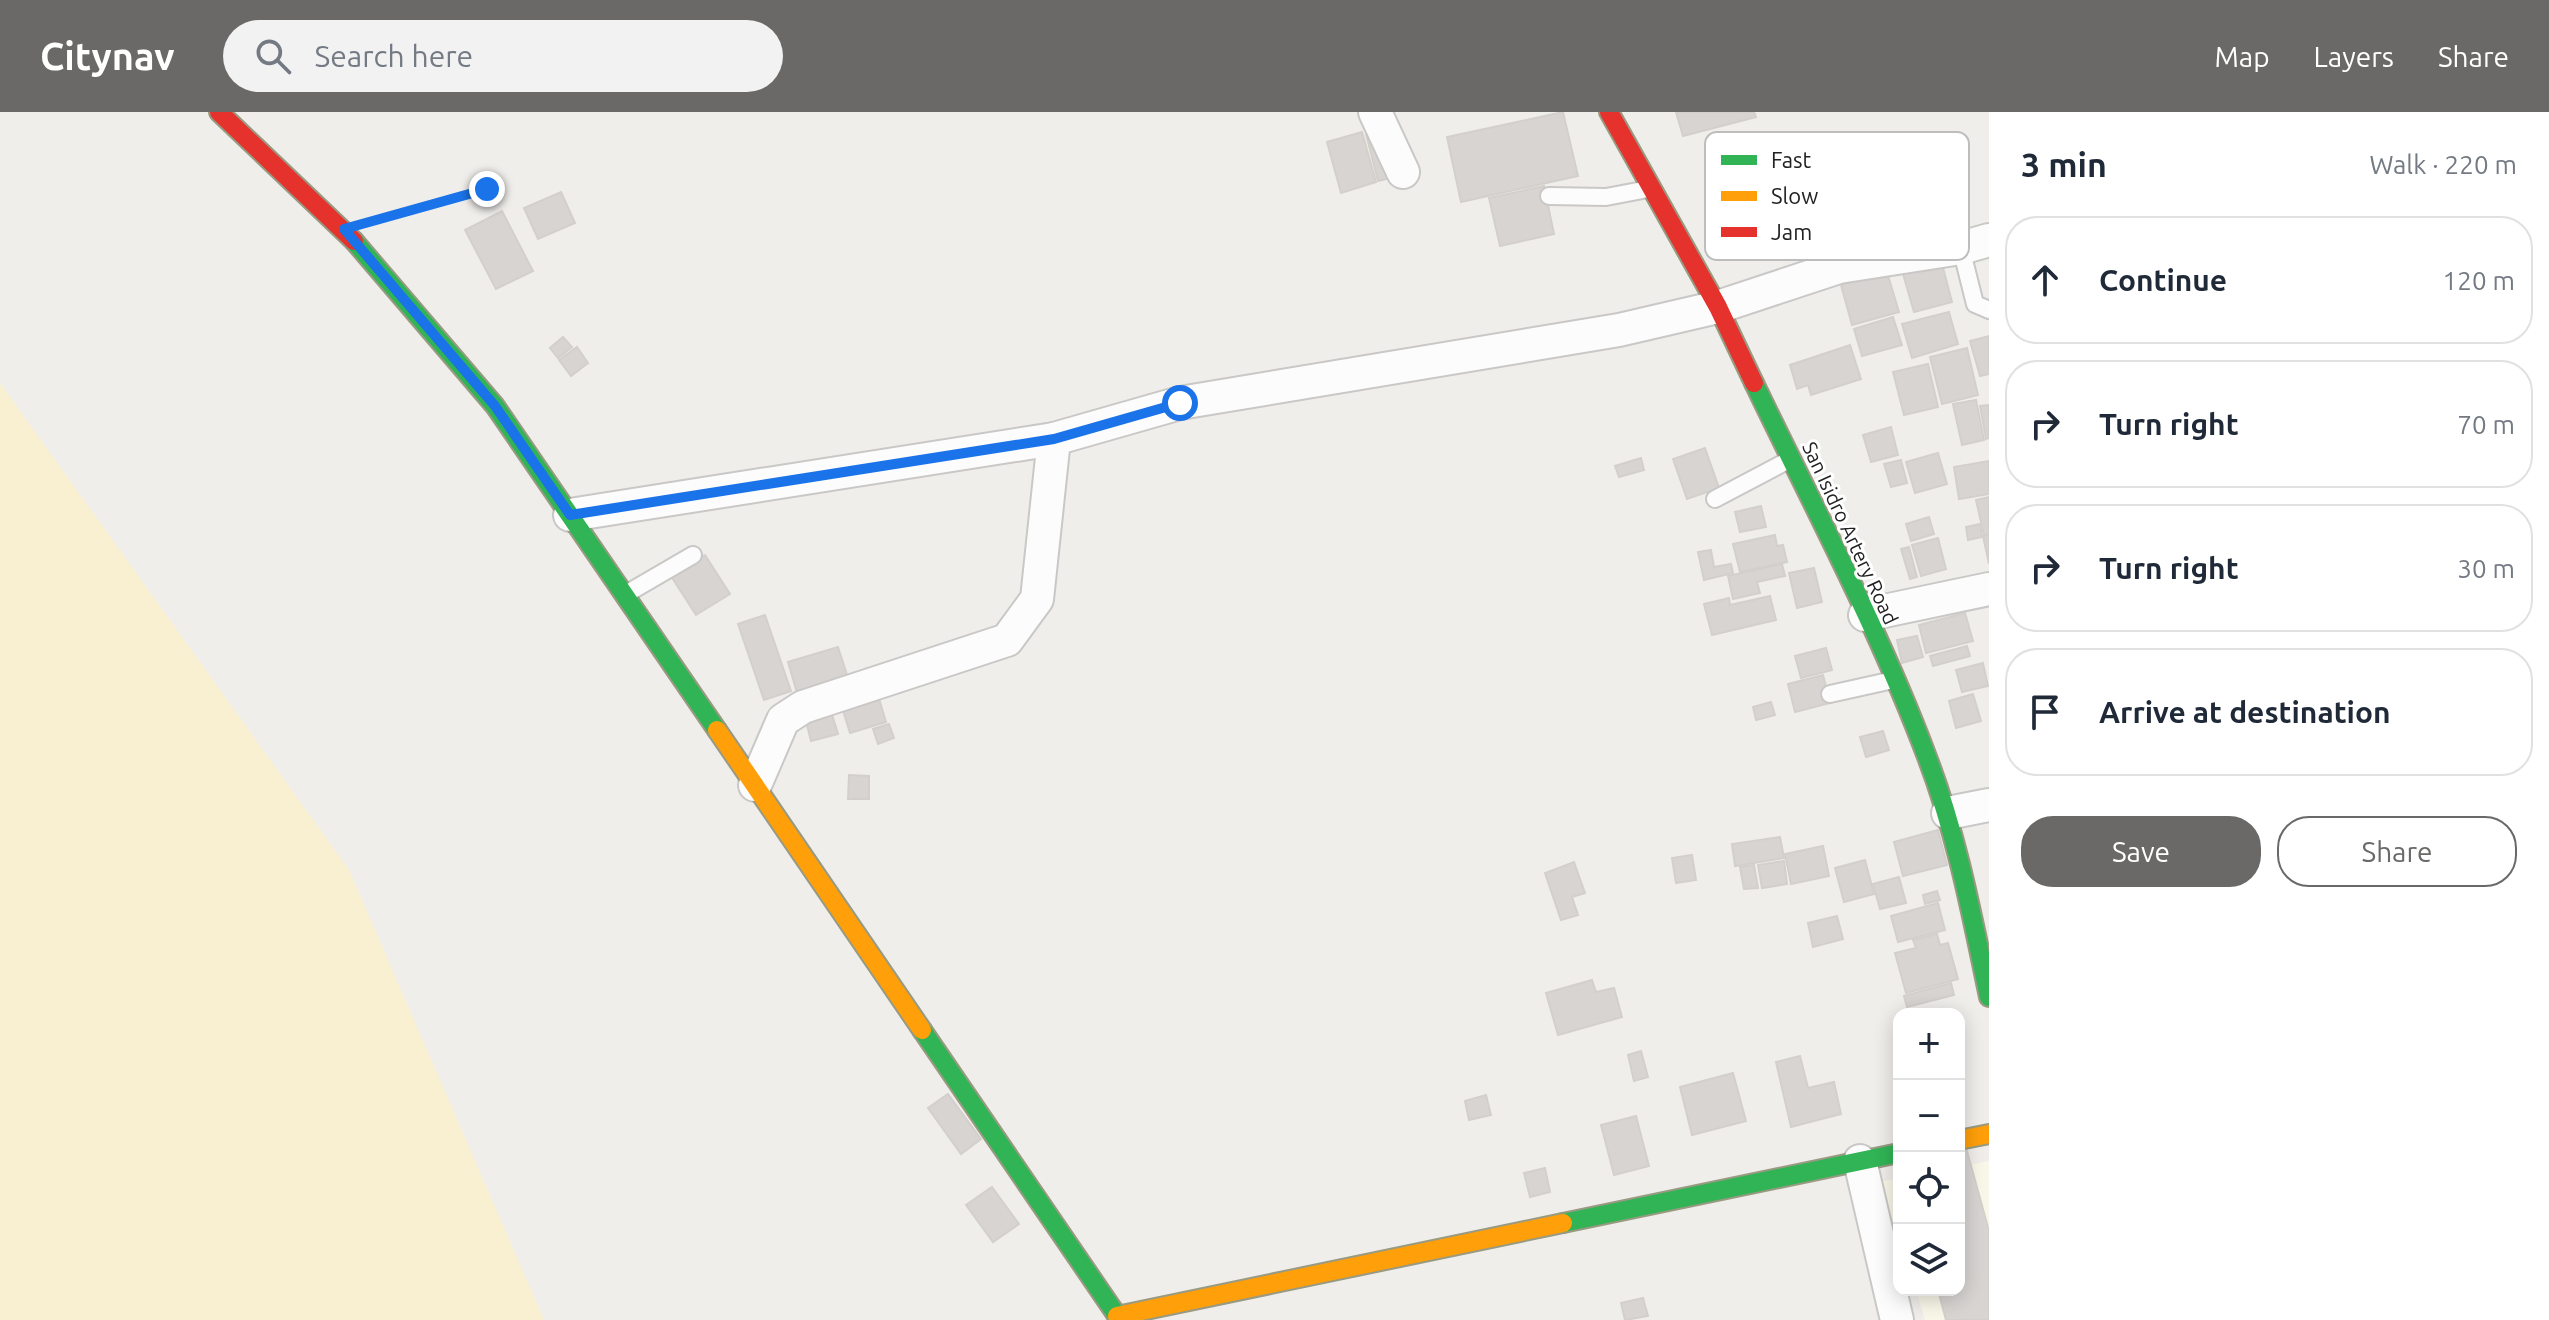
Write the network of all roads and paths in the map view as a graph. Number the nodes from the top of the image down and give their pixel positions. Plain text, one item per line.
1 (219, 112) edge
2 (1375, 112) edge
3 (1609, 112) edge
4 (1403, 172) dead end
5 (1653, 188) junction
6 (487, 189) dead end
7 (1549, 196) dead end
8 (344, 229) junction
9 (1975, 244) edge
10 (1880, 260) edge
11 (1718, 307) junction
12 (1989, 310) edge
13 (1054, 439) junction
14 (1790, 459) junction
15 (1715, 499) dead end
16 (570, 515) junction
17 (693, 555) dead end
18 (1989, 589) edge
19 (625, 595) junction
20 (1865, 615) junction
21 (1895, 680) junction
22 (1830, 694) dead end
23 (755, 785) junction
24 (1989, 805) edge
25 (1948, 813) junction
26 (1989, 997) edge
27 (1989, 1134) edge
28 (1965, 1139) edge
29 (1893, 1154) edge
30 (1860, 1161) junction
31 (1119, 1318) edge
32 (1897, 1320) edge

1 - 8 street
2 - 4 street
3 - 5 street, San Isidro Artery Road
5 - 7 lane
5 - 11 street, San Isidro Artery Road
6 - 8 path
8 - 16 street
9 - 12 lane
10 - 11 street
11 - 13 street
11 - 14 street, San Isidro Artery Road
13 - 16 street
13 - 23 street
14 - 15 lane
14 - 20 street, San Isidro Artery Road
16 - 19 street
17 - 19 lane
18 - 20 street
19 - 23 street
20 - 21 street, San Isidro Artery Road
21 - 22 lane
21 - 25 street, San Isidro Artery Road
23 - 31 street
24 - 25 street
25 - 26 street, San Isidro Artery Road
27 - 28 street
29 - 30 street
30 - 31 street
30 - 32 street

